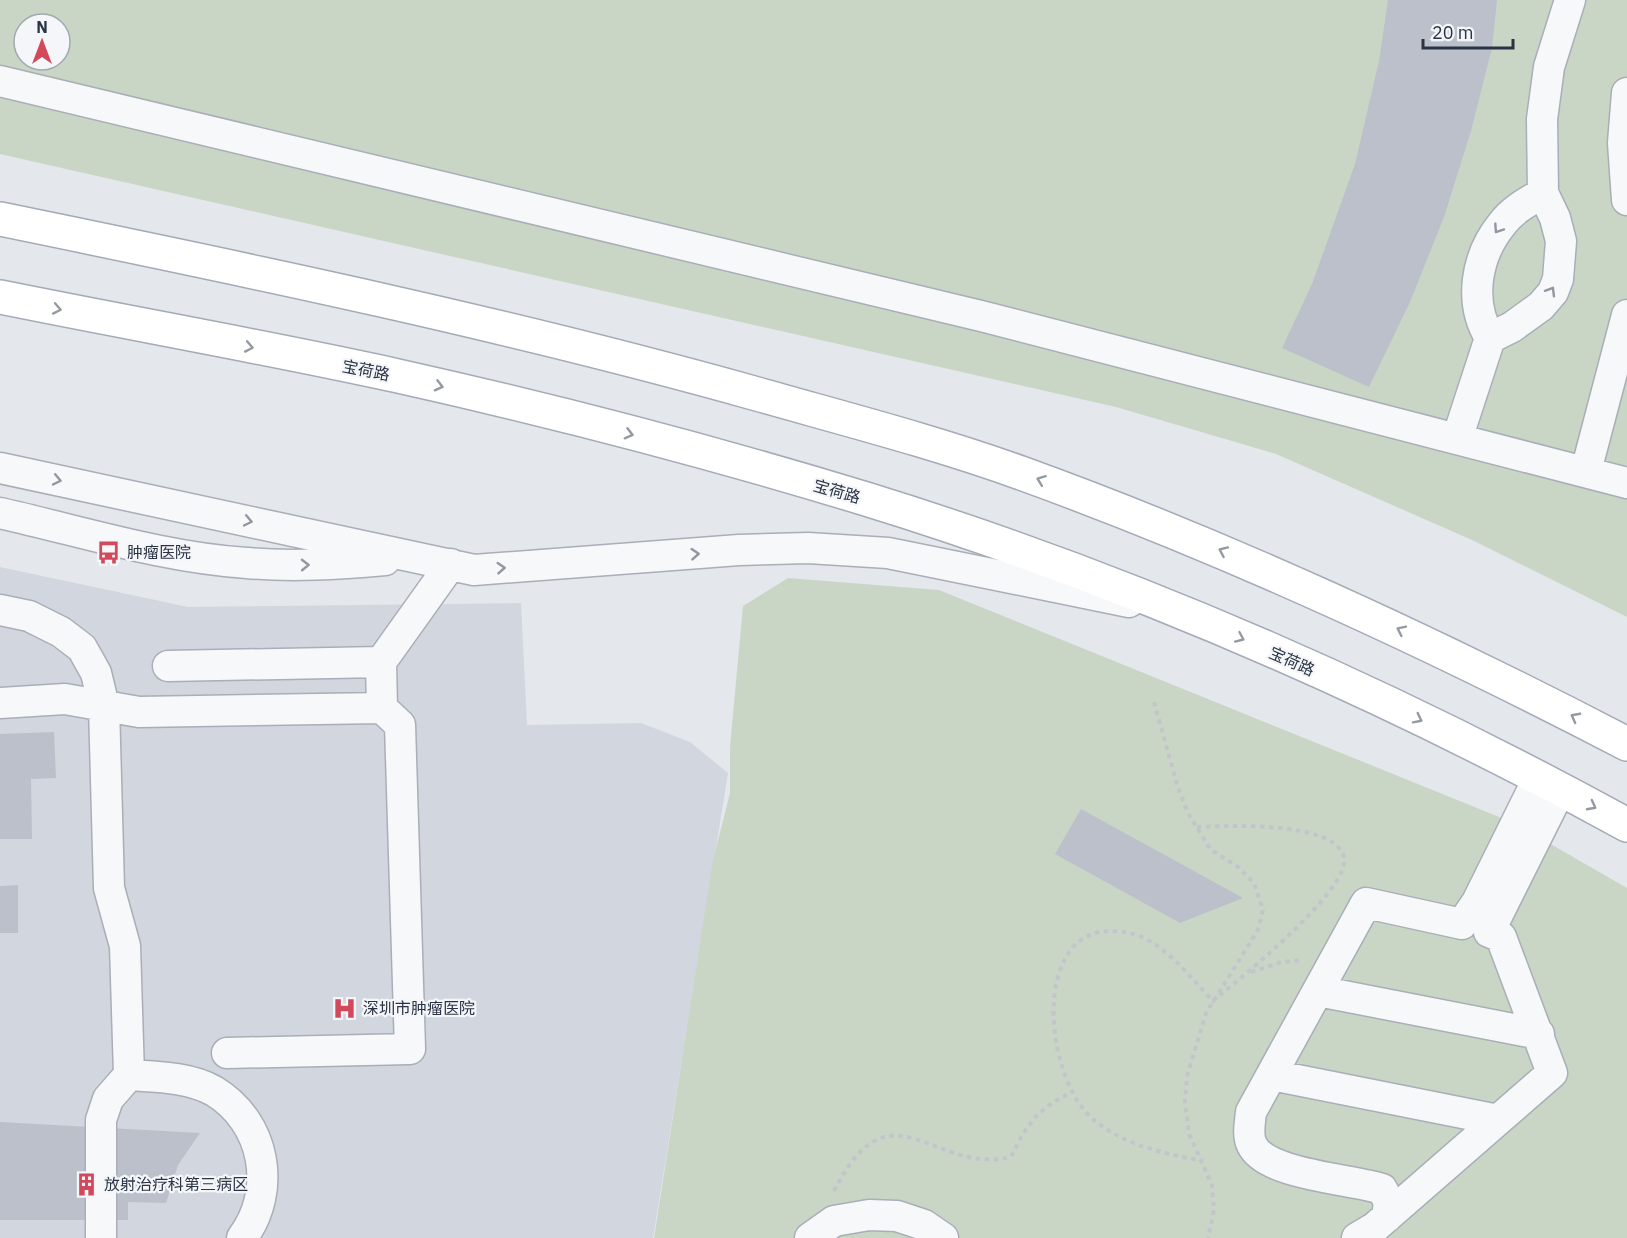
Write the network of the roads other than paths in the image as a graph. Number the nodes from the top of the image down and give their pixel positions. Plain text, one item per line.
1 (1570, 0) edge
2 (0, 81) edge
3 (1627, 93) edge
4 (1543, 193) junction
5 (1627, 200) edge
6 (0, 219) edge
7 (0, 297) edge
8 (1627, 315) edge
9 (1490, 338) junction
10 (1457, 439) junction
11 (0, 468) edge
12 (1586, 471) junction
13 (1627, 483) edge
14 (0, 513) edge
15 (416, 557) junction
16 (451, 564) junction
17 (0, 610) edge
18 (1187, 615) junction
19 (381, 662) junction
20 (168, 666) dead end
21 (0, 702) edge
22 (104, 706) junction
23 (382, 708) junction
24 (1627, 744) edge
25 (1549, 784) junction
26 (1627, 825) edge
27 (1476, 928) junction
28 (1318, 991) junction
29 (1539, 1034) junction
30 (227, 1053) dead end
31 (1272, 1074) junction
32 (129, 1075) junction
33 (1498, 1120) junction
34 (1387, 1217) junction
35 (817, 1233) edge
36 (101, 1238) edge
37 (242, 1238) edge
38 (943, 1238) edge
39 (1357, 1238) edge

1 - 4 street
2 - 10 street
3 - 5 street
4 -> 9 street
9 -> 4 street
24 -> 6 main road
7 -> 18 main road, 宝荷路
8 - 12 street
9 - 10 street
10 - 12 street
11 -> 15 street
12 - 13 street
14 -> 15 street
15 - 16 street
16 -> 18 street
16 - 19 street
17 - 22 street
18 -> 25 main road, 宝荷路
19 - 20 street
19 - 23 street
21 - 22 street
22 - 23 street
22 - 32 street
23 - 30 street
25 -> 26 main road, 宝荷路
25 - 27 street
27 - 28 street
27 - 29 street
28 - 29 street
28 - 31 street
29 - 33 street
31 - 33 street
31 - 34 street
32 - 36 street
32 - 37 street
33 - 34 street
34 - 39 street
35 - 38 street

